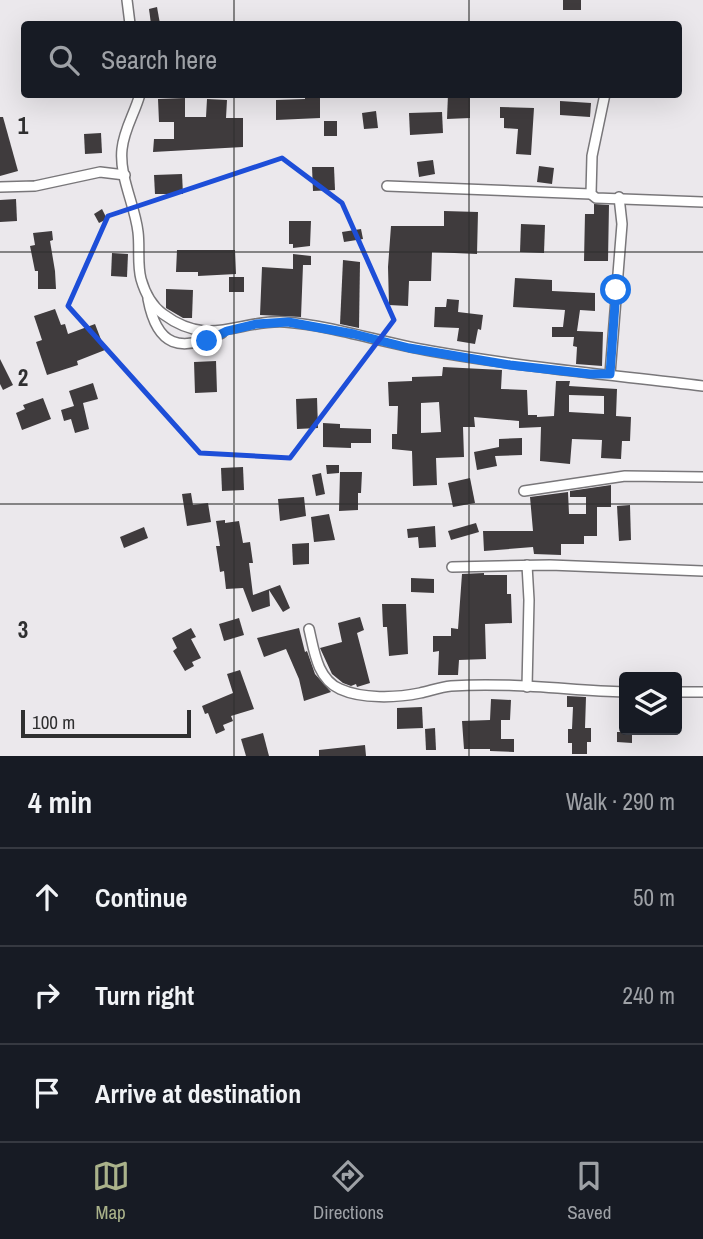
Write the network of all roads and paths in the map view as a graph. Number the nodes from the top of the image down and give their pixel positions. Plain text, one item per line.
1 (127, 0) edge
2 (130, 21) edge
3 (138, 98) edge
4 (604, 98) edge
5 (123, 162) junction
6 (100, 172) junction
7 (125, 175) junction
8 (387, 186) dead end
9 (0, 187) edge
10 (591, 194) junction
11 (619, 197) junction
12 (703, 202) edge
13 (147, 295) junction
14 (227, 331) junction
15 (610, 374) junction
16 (703, 386) edge
17 (703, 477) edge
18 (524, 491) dead end
19 (527, 565) junction
20 (452, 567) dead end
21 (703, 571) edge
22 (309, 629) dead end
23 (527, 687) junction
24 (619, 692) edge
25 (682, 692) edge
26 (703, 692) edge

1 - 2 street
3 - 5 street
4 - 10 street
5 - 6 street
5 - 7 street
6 - 7 street
6 - 9 street
7 - 13 street
8 - 10 street
10 - 11 street
11 - 12 street
11 - 15 street
13 - 14 street
13 - 14 street
14 - 15 street
15 - 16 street
17 - 18 street
19 - 20 street
19 - 21 street
19 - 23 street
22 - 23 street
23 - 24 street
25 - 26 street

